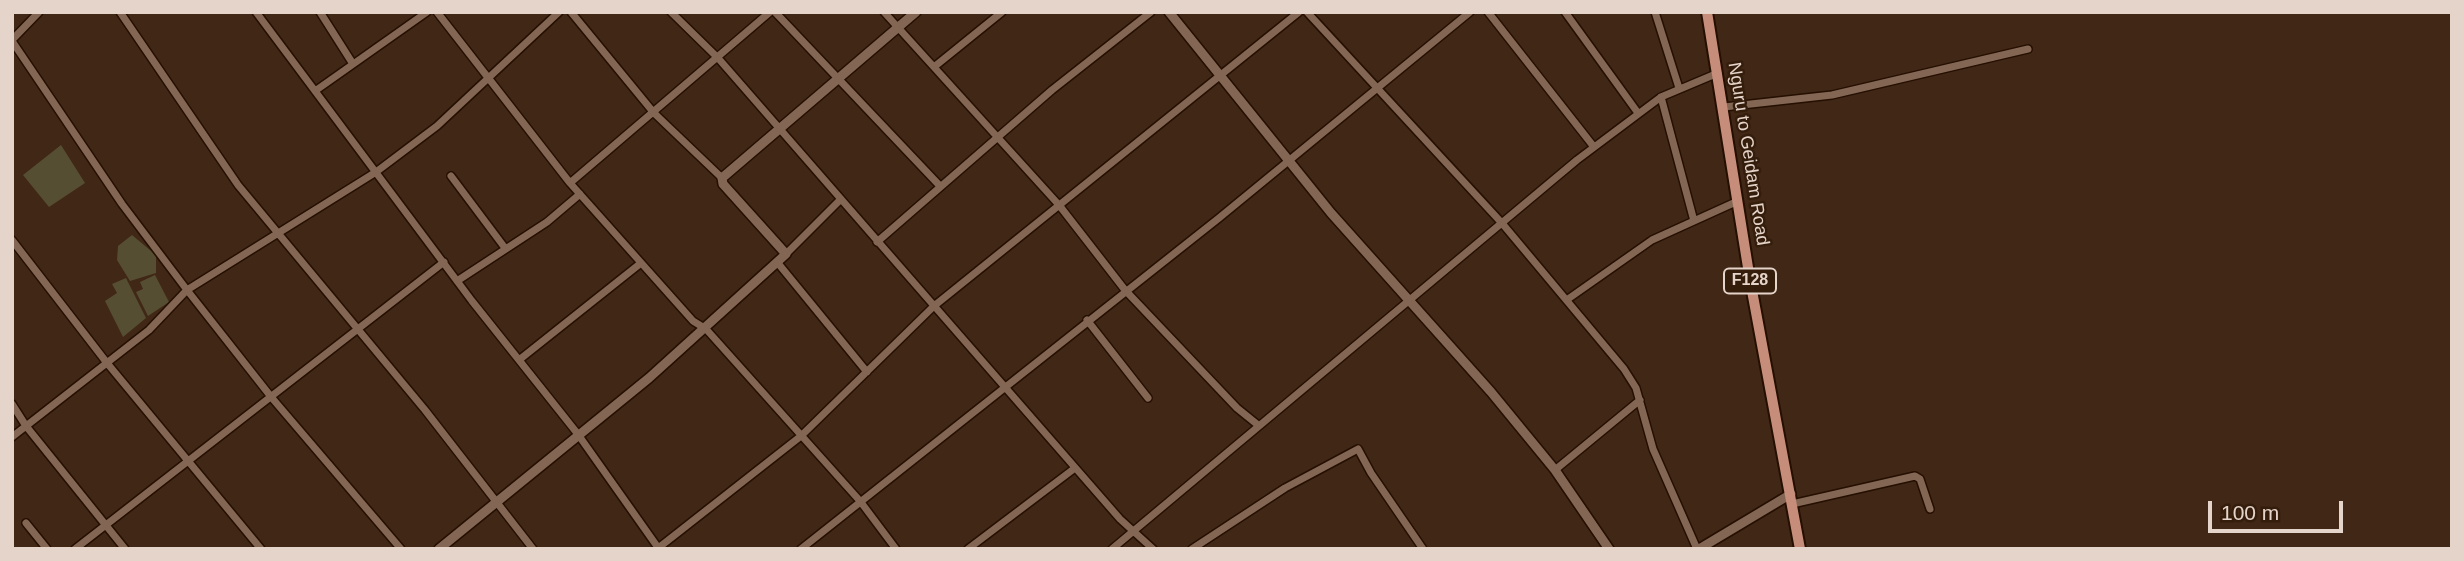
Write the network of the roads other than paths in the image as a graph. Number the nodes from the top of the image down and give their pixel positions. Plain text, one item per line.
1 (120, 12) edge
2 (256, 12) edge
3 (320, 12) edge
4 (427, 12) edge
5 (438, 12) edge
6 (559, 12) edge
7 (571, 12) edge
8 (671, 12) edge
9 (770, 12) edge
10 (775, 12) edge
11 (884, 12) edge
12 (916, 12) edge
13 (1002, 12) edge
14 (1151, 12) edge
15 (1169, 12) edge
16 (1299, 12) edge
17 (1307, 12) edge
18 (1470, 12) edge
19 (1488, 12) edge
20 (1565, 12) edge
21 (1655, 12) edge
22 (1707, 12) edge
23 (33, 14) edge
24 (898, 27) junction
25 (12, 41) edge
26 (2028, 49) dead end
27 (718, 58) junction
28 (353, 64) junction
29 (934, 68) junction
30 (1719, 73) junction
31 (837, 78) junction
32 (1221, 78) junction
33 (489, 79) junction
34 (1679, 88) junction
35 (1375, 89) junction
36 (315, 91) junction
37 (1661, 97) junction
38 (1724, 107) junction
39 (654, 113) junction
40 (1638, 113) junction
41 (778, 127) junction
42 (998, 139) junction
43 (1594, 147) junction
44 (1288, 161) junction
45 (376, 172) junction
46 (451, 176) dead end
47 (722, 178) junction
48 (570, 183) junction
49 (940, 186) junction
50 (580, 194) junction
51 (841, 200) junction
52 (1738, 201) junction
53 (1059, 205) junction
54 (1694, 221) junction
55 (1501, 222) junction
56 (276, 232) junction
57 (12, 240) edge
58 (877, 242) junction
59 (505, 248) junction
60 (786, 254) junction
61 (444, 262) junction
62 (777, 262) junction
63 (641, 263) junction
64 (457, 281) junction
65 (187, 290) junction
66 (1125, 290) junction
67 (1409, 298) junction
68 (1568, 299) junction
69 (934, 306) junction
70 (1087, 320) junction
71 (706, 329) junction
72 (358, 330) junction
73 (519, 360) junction
74 (107, 363) junction
75 (867, 372) junction
76 (1005, 386) junction
77 (272, 398) junction
78 (1148, 398) dead end
79 (1640, 400) junction
80 (12, 404) edge
81 (1258, 425) junction
82 (26, 426) junction
83 (578, 433) junction
84 (801, 436) junction
85 (12, 437) edge
86 (188, 462) junction
87 (1075, 468) junction
88 (1555, 470) junction
89 (1791, 499) junction
90 (497, 500) junction
91 (860, 501) junction
92 (1930, 509) dead end
93 (26, 523) dead end
94 (106, 525) junction
95 (1134, 530) junction
96 (658, 548) edge
97 (47, 549) edge
98 (75, 549) edge
99 (125, 549) edge
100 (261, 549) edge
101 (401, 549) edge
102 (439, 549) edge
103 (533, 549) edge
104 (801, 549) edge
105 (896, 549) edge
106 (968, 549) edge
107 (1112, 549) edge
108 (1153, 549) edge
109 (1192, 549) edge
110 (1423, 549) edge
111 (1609, 549) edge
112 (1698, 549) edge
113 (1800, 549) edge

1 - 56 street
2 - 36 street
3 - 28 street
4 - 28 street
5 - 33 street
6 - 33 street
7 - 39 street
8 - 27 street
9 - 27 street
10 - 31 street
11 - 24 street
12 - 24 street
13 - 29 street
14 - 42 street
15 - 32 street
16 - 32 street
17 - 35 street
18 - 35 street
19 - 43 street
20 - 40 street
21 - 34 street
22 - 30 main road, Nguru to Geidam Road / F128
23 - 25 street
24 - 29 street
24 - 31 street
25 - 65 street
26 - 38 street
27 - 39 street
27 - 41 street
28 - 36 street
29 - 42 street
30 - 34 street
30 - 38 main road, Nguru to Geidam Road / F128
31 - 41 street
31 - 49 street
32 - 44 street
32 - 53 street
33 - 45 street
33 - 48 street
34 - 37 street
35 - 44 street
35 - 55 street
36 - 45 street
37 - 40 street
37 - 54 street
38 - 52 main road, Nguru to Geidam Road / F128
39 - 47 street
39 - 48 street
40 - 43 street
41 - 47 street
41 - 51 street
42 - 49 street
42 - 53 street
43 - 55 street
44 - 66 street
44 - 67 street
45 - 56 street
45 - 61 street
46 - 59 street
47 - 60 street
48 - 50 street
49 - 58 street
50 - 59 street
50 - 63 street
51 - 58 street
51 - 60 street
52 - 54 street
52 - 89 main road, Nguru to Geidam Road / F128
53 - 66 street
53 - 69 street
54 - 68 street
55 - 67 street
55 - 68 street
56 - 65 street
56 - 72 street
57 - 74 street
58 - 69 street
59 - 64 street
60 - 62 street
61 - 64 street
61 - 72 street
62 - 71 street
62 - 75 street
63 - 71 street
63 - 73 street
64 - 73 street
65 - 74 street
65 - 77 street
66 - 70 street
66 - 81 street
67 - 81 street
67 - 88 street
68 - 79 street
69 - 75 street
69 - 76 street
70 - 76 street
70 - 78 street
71 - 83 street
71 - 84 street
72 - 77 street
72 - 90 street
73 - 83 street
74 - 82 street
74 - 86 street
75 - 84 street
76 - 87 street
76 - 91 street
77 - 86 street
77 - 101 street
79 - 88 street
79 - 112 street
80 - 82 street
81 - 95 street
82 - 85 street
82 - 94 street
83 - 90 street
83 - 96 street
84 - 91 street
84 - 96 street
86 - 94 street
86 - 100 street
87 - 95 street
87 - 106 street
88 - 111 street
89 - 92 street
89 - 112 street
89 - 113 main road, Nguru to Geidam Road / F128
90 - 102 street
90 - 103 street
91 - 104 street
91 - 105 street
93 - 97 street
94 - 98 street
94 - 99 street
95 - 107 street
95 - 108 street
109 - 110 street

